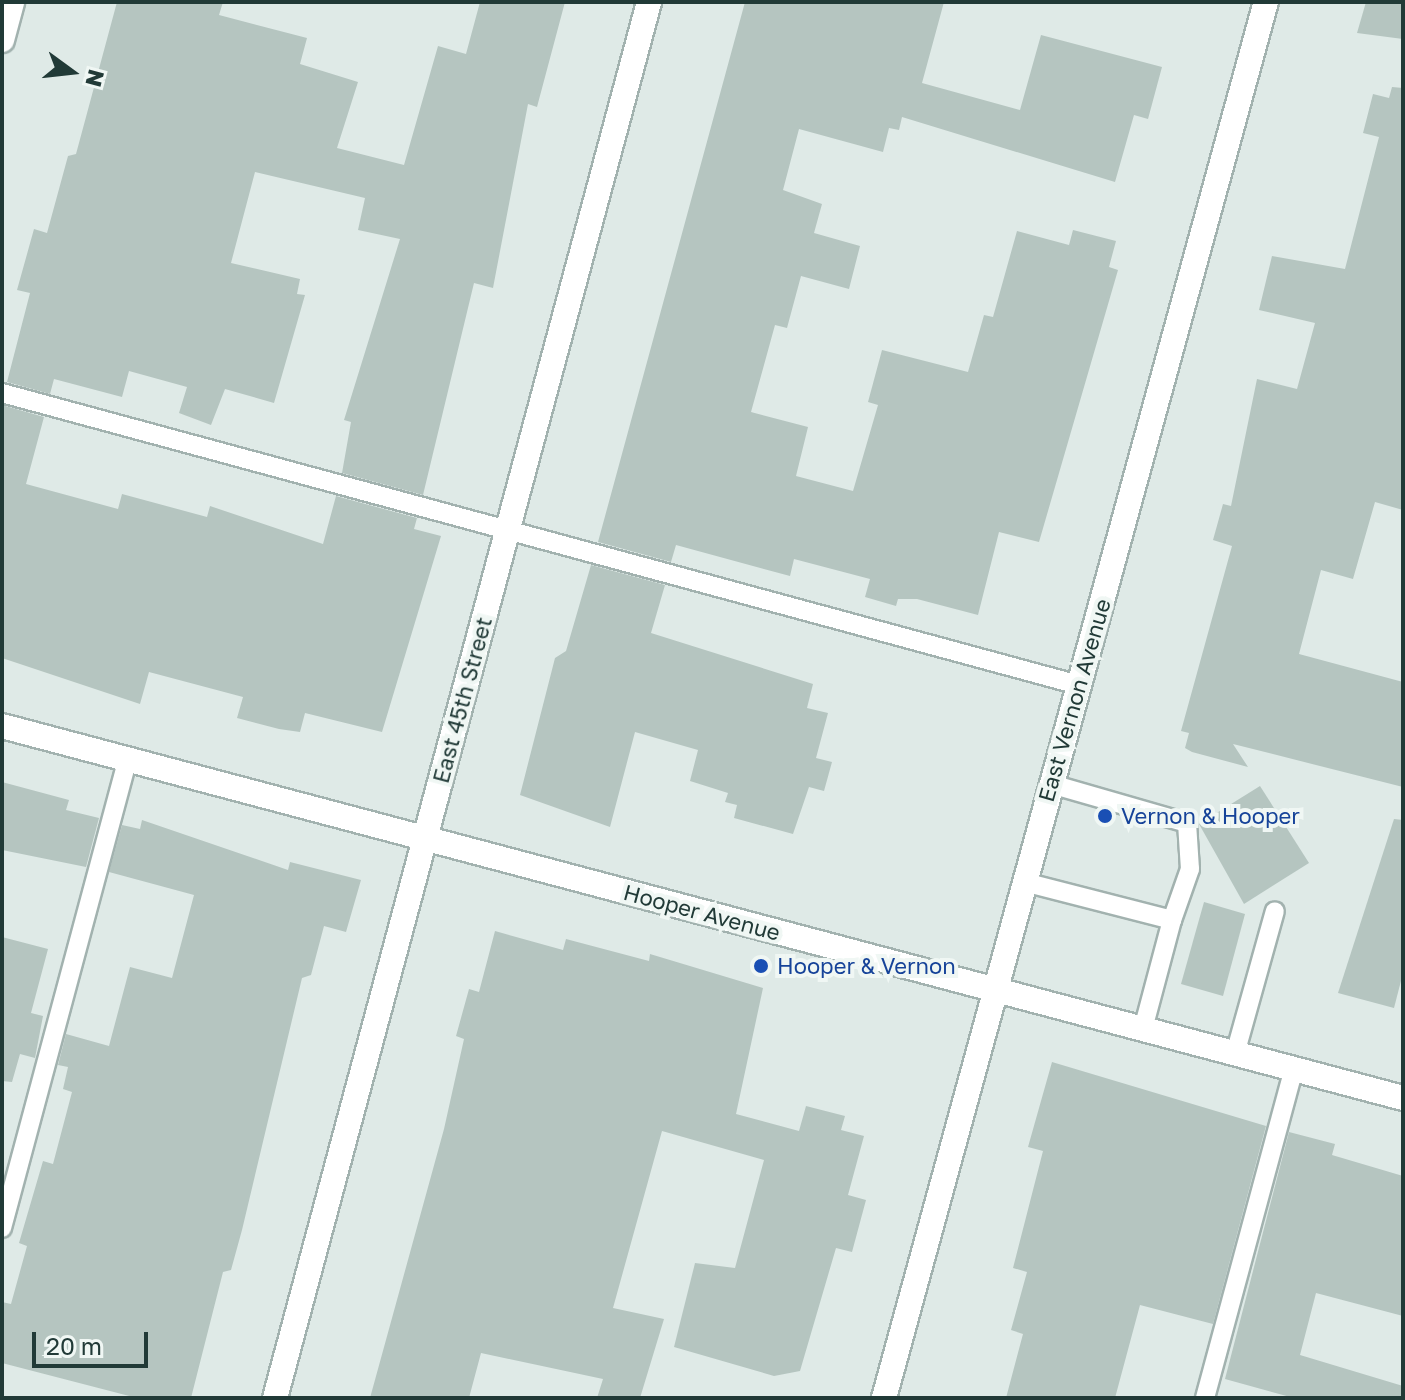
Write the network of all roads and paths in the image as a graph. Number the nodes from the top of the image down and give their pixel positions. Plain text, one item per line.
1 (12, 2) edge
2 (649, 2) edge
3 (1266, 2) edge
4 (2, 40) edge
5 (2, 393) edge
6 (509, 526) junction
7 (1079, 685) junction
8 (2, 726) edge
9 (127, 760) junction
10 (1051, 784) junction
11 (425, 839) junction
12 (1024, 882) junction
13 (1275, 911) dead end
14 (1172, 920) junction
15 (994, 989) junction
16 (1143, 1029) junction
17 (1235, 1054) junction
18 (1294, 1069) junction
19 (1403, 1098) edge
20 (2, 1228) edge
21 (275, 1398) edge
22 (884, 1398) edge
23 (1205, 1398) edge

1 - 4 street
2 - 6 street, East 45th Street
3 - 7 street, East Vernon Avenue
5 - 6 lane
6 - 7 lane
6 - 11 street, East 45th Street
7 - 10 street, East Vernon Avenue
8 - 9 street, Hooper Avenue
9 - 11 street, Hooper Avenue
9 - 20 lane
10 - 12 street, East Vernon Avenue
10 - 14 lane
11 - 15 street, Hooper Avenue
11 - 21 street, East 45th Street
12 - 14 lane
12 - 15 street, East Vernon Avenue
13 - 17 lane
14 - 16 lane
15 - 16 street, Hooper Avenue
15 - 22 street, East Vernon Avenue
16 - 17 street, Hooper Avenue
17 - 18 street, Hooper Avenue
18 - 19 street, Hooper Avenue
18 - 23 lane

